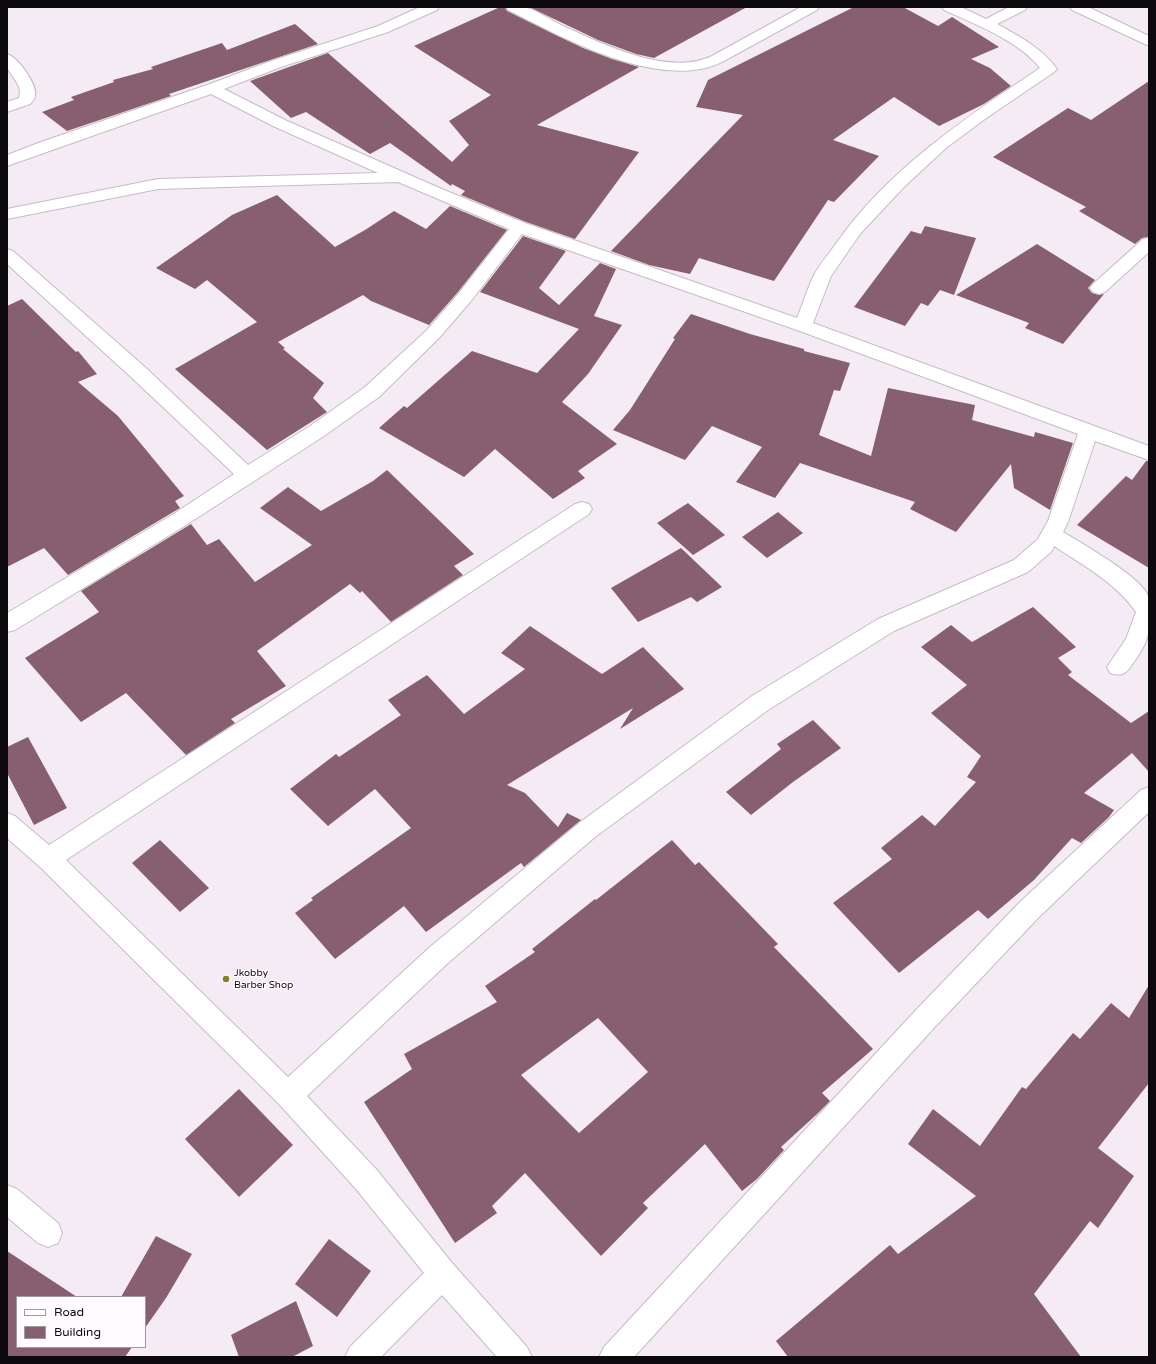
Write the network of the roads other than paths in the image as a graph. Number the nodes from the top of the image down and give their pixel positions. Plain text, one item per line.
1 (432, 7) edge
2 (513, 7) edge
3 (812, 7) edge
4 (949, 7) edge
5 (1020, 7) edge
6 (1077, 7) edge
7 (986, 24) junction
8 (1149, 42) edge
9 (7, 58) edge
10 (212, 88) junction
11 (7, 107) edge
12 (7, 161) edge
13 (403, 178) junction
14 (7, 214) edge
15 (519, 227) junction
16 (1149, 243) edge
17 (7, 254) edge
18 (1098, 288) dead end
19 (804, 326) junction
20 (1089, 430) junction
21 (1149, 453) edge
22 (247, 475) junction
23 (582, 509) dead end
24 (1052, 534) junction
25 (7, 624) edge
26 (1118, 667) dead end
27 (1149, 797) edge
28 (7, 823) edge
29 (48, 859) junction
30 (288, 1095) junction
31 (7, 1199) edge
32 (48, 1233) dead end
33 (443, 1274) junction
34 (360, 1357) edge
35 (517, 1357) edge
36 (614, 1357) edge

1 - 10 street
2 - 3 street
4 - 7 street
5 - 7 street
6 - 8 street
7 - 19 street
9 - 11 street
10 - 12 street
10 - 13 street
13 - 14 street
13 - 15 street
15 - 19 street
15 - 22 street
16 - 18 street
17 - 22 street
19 - 20 street
20 - 21 street
20 - 24 street
22 - 25 street
23 - 29 street
24 - 26 street
24 - 30 street
27 - 36 street
28 - 29 street
29 - 30 street
30 - 33 street
31 - 32 street
33 - 34 street
33 - 35 street

